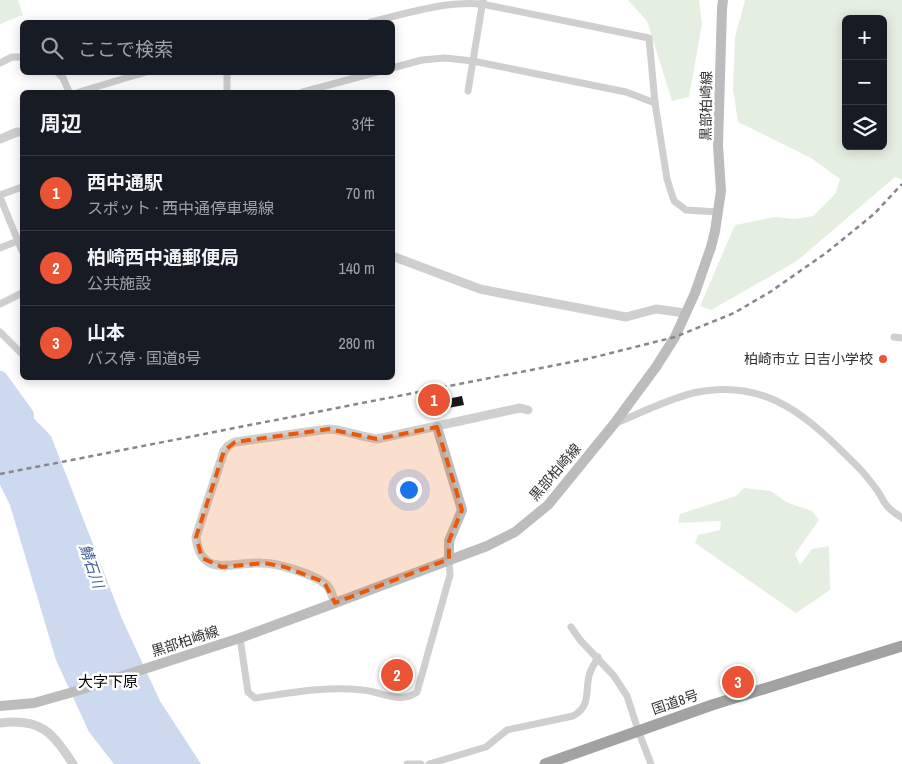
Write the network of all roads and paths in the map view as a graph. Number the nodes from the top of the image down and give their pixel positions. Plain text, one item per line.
1 (724, 0) edge
2 (483, 2) edge
3 (379, 20) edge
4 (20, 54) edge
5 (20, 57) edge
6 (12, 58) junction
7 (473, 61) junction
8 (0, 63) edge
9 (395, 67) edge
10 (60, 75) edge
11 (136, 75) edge
12 (226, 75) edge
13 (350, 76) edge
14 (67, 90) edge
15 (86, 90) edge
16 (227, 90) edge
17 (309, 90) edge
18 (468, 91) dead end
19 (656, 103) junction
20 (20, 132) edge
21 (0, 139) edge
22 (20, 188) edge
23 (0, 196) edge
24 (718, 212) junction
25 (20, 240) edge
26 (0, 248) edge
27 (395, 257) edge
28 (20, 294) edge
29 (0, 304) edge
30 (685, 313) junction
31 (0, 332) edge
32 (894, 338) dead end
33 (902, 338) edge
34 (20, 352) edge
35 (528, 410) dead end
36 (614, 424) junction
37 (437, 427) junction
38 (902, 518) edge
39 (449, 559) junction
40 (335, 603) junction
41 (571, 627) dead end
42 (240, 638) junction
43 (902, 646) edge
44 (598, 657) junction
45 (0, 706) edge
46 (0, 723) edge
47 (638, 730) junction
48 (74, 764) edge
49 (407, 764) edge
50 (420, 764) edge
51 (429, 764) edge
52 (545, 764) edge
53 (651, 764) edge

1 - 24 main road, 黒部柏崎線
2 - 3 street
2 - 7 street
2 - 19 street
4 - 6 street
5 - 6 street
6 - 8 street
7 - 9 street
7 - 18 street
7 - 19 street
10 - 14 street
11 - 15 street
12 - 16 street
13 - 17 street
19 - 24 street
20 - 21 street
22 - 23 street
23 - 25 street
24 - 30 main road, 黒部柏崎線
25 - 26 street
27 - 30 street
28 - 29 street
30 - 36 main road, 黒部柏崎線
31 - 34 street
32 - 33 street
35 - 37 street
36 - 38 street
36 - 39 main road, 黒部柏崎線
37 - 39 main road
37 - 40 street
39 - 40 main road, 黒部柏崎線
39 - 42 street
40 - 42 main road, 黒部柏崎線
41 - 44 street
42 - 45 main road, 黒部柏崎線
43 - 47 highway, 国道8号
44 - 47 street
44 - 51 street
46 - 48 street
47 - 52 highway, 国道8号
47 - 53 street
49 - 50 street

